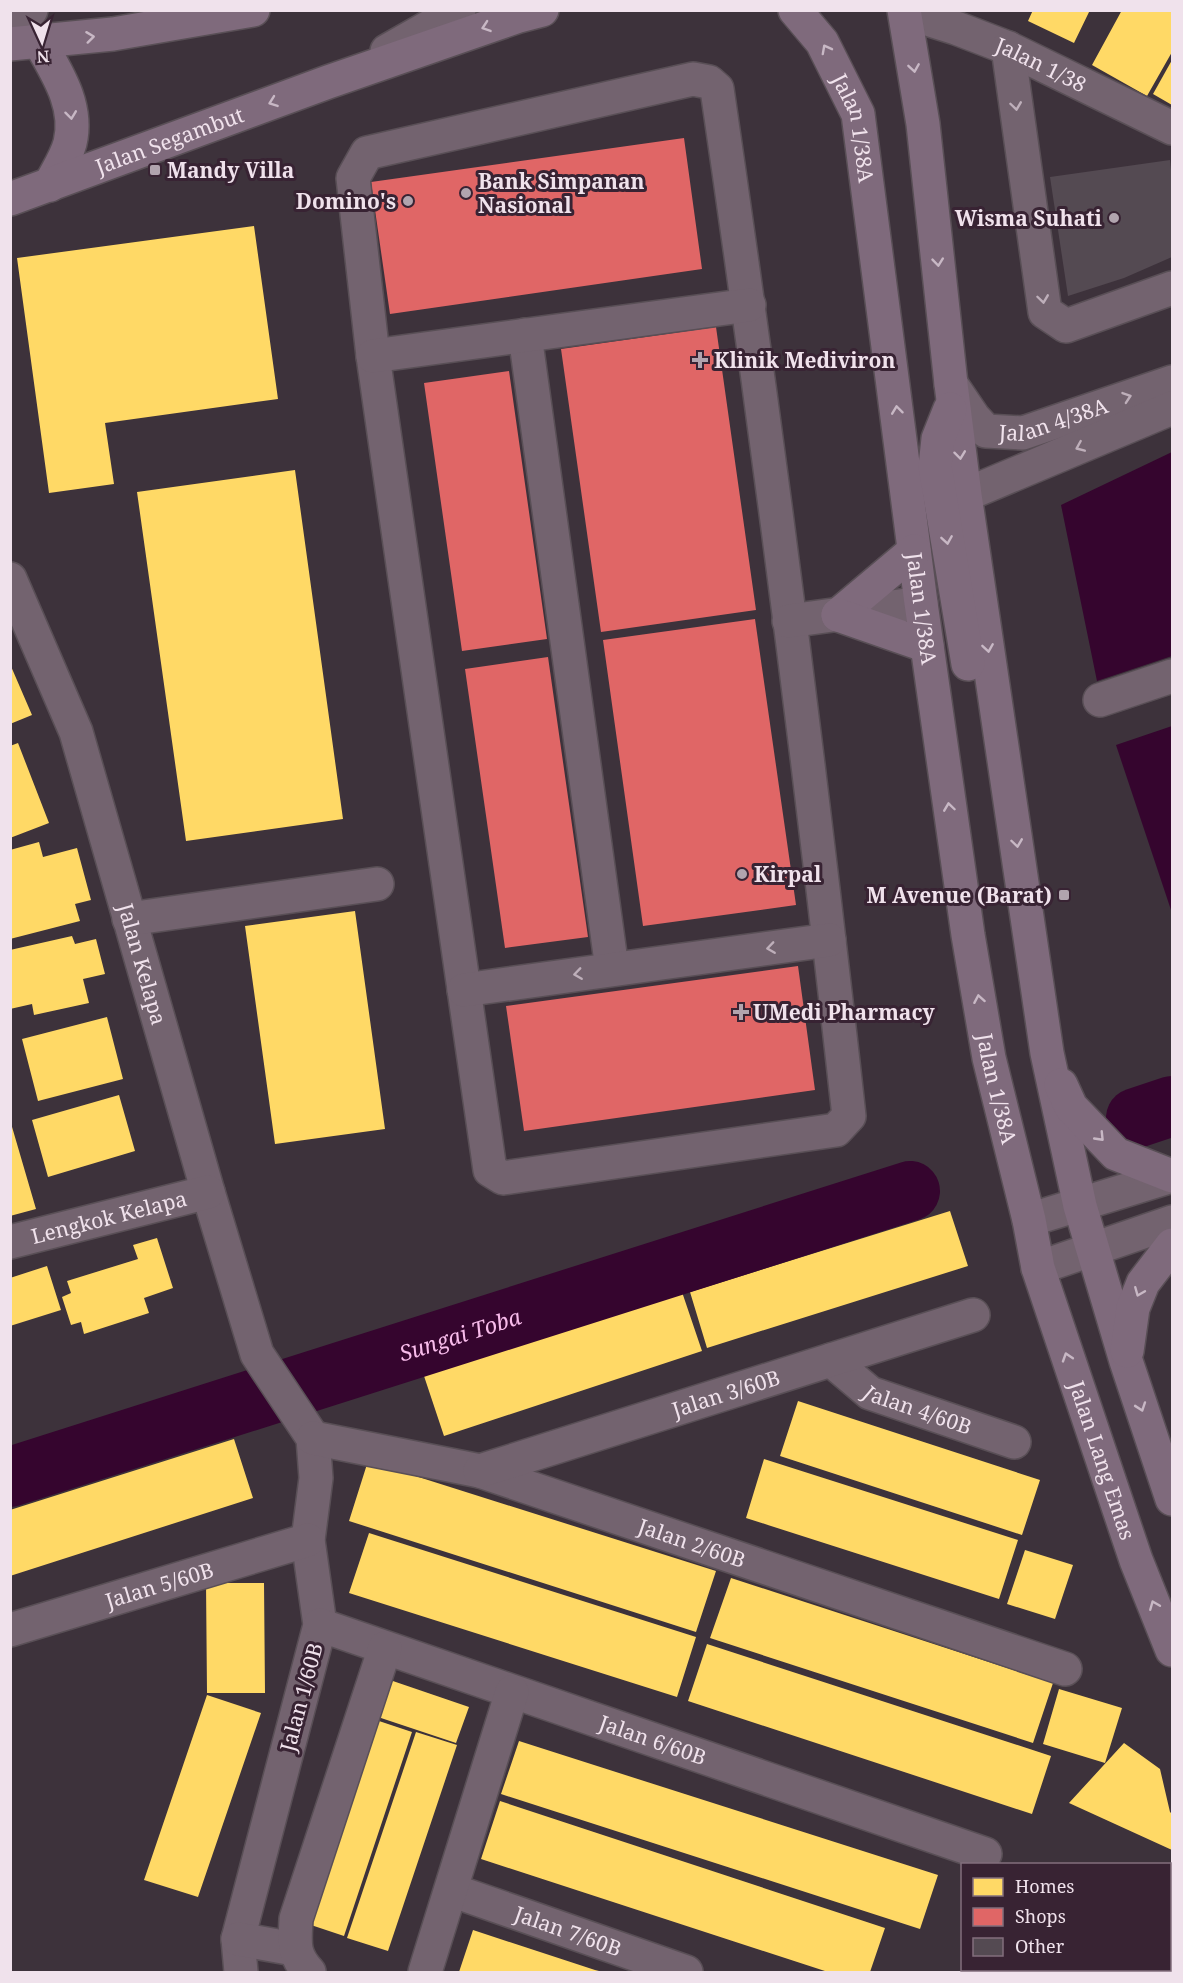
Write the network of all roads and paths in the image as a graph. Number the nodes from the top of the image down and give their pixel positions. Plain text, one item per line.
1 (31, 10) edge
2 (253, 10) edge
3 (459, 10) edge
4 (542, 10) edge
5 (795, 10) edge
6 (904, 11) edge
7 (20, 39) edge
8 (1008, 48) junction
9 (328, 82) junction
10 (1173, 128) edge
11 (50, 185) junction
12 (10, 200) edge
13 (1173, 288) edge
14 (749, 305) junction
15 (525, 335) junction
16 (373, 356) junction
17 (1173, 382) edge
18 (952, 393) junction
19 (1173, 408) edge
20 (965, 495) junction
21 (914, 551) junction
22 (10, 579) edge
23 (957, 598) junction
24 (921, 603) junction
25 (838, 615) junction
26 (789, 621) junction
27 (927, 646) junction
28 (1173, 676) edge
29 (1100, 700) dead end
30 (1009, 785) junction
31 (377, 884) dead end
32 (129, 919) junction
33 (829, 940) junction
34 (612, 969) junction
35 (464, 990) junction
36 (1047, 1053) junction
37 (1173, 1176) edge
38 (208, 1192) junction
39 (1080, 1206) junction
40 (1029, 1220) junction
41 (1173, 1222) edge
42 (10, 1242) edge
43 (1173, 1245) edge
44 (1093, 1250) junction
45 (1038, 1268) junction
46 (973, 1315) dead end
47 (831, 1360) junction
48 (1126, 1361) junction
49 (307, 1429) junction
50 (1014, 1442) dead end
51 (480, 1471) junction
52 (1173, 1499) edge
53 (308, 1540) junction
54 (320, 1625) junction
55 (10, 1630) edge
56 (385, 1648) junction
57 (1173, 1650) edge
58 (1065, 1669) dead end
59 (512, 1692) junction
60 (985, 1854) dead end
61 (451, 1890) junction
62 (238, 1938) junction
63 (301, 1961) edge
64 (241, 1972) edge
65 (425, 1972) edge
66 (686, 1972) edge

1 - 7 street
7 -> 2 main road
3 - 9 street
4 -> 9 main road
21 -> 5 main road, Jalan 1/38A
6 - 8 street, Jalan 1/38
6 -> 18 main road
7 -> 11 main road
8 - 10 street, Jalan 1/38
8 -> 13 street
9 -> 11 main road, Jalan Segambut
11 - 12 main road, Jalan Segambut
14 - 15 street
14 - 16 street
14 - 26 street
15 - 16 street
15 - 34 street
16 - 35 street
18 -> 17 street, Jalan 4/38A
18 -> 20 main road
18 -> 23 main road
19 -> 20 street, Jalan 4/38A
20 -> 30 main road
21 - 24 main road, Jalan 1/38A
21 - 25 main road
22 - 32 street, Jalan Kelapa
23 - 24 main road
23 - 30 main road
24 - 25 street
24 - 27 main road, Jalan 1/38A
25 - 26 street
25 - 27 main road
26 - 33 street
40 -> 27 main road, Jalan 1/38A
28 - 29 street
30 -> 36 main road
31 - 32 street
32 - 38 street, Jalan Kelapa
33 -> 34 street
33 - 35 street
34 -> 35 street
36 -> 37 main road
36 - 39 main road
37 - 39 street
38 - 42 street, Lengkok Kelapa
38 - 49 street, Jalan Kelapa
39 - 40 street
39 - 44 main road
40 - 45 main road, Jalan 1/38A
41 - 44 street
43 -> 48 main road
44 - 45 street
44 - 48 main road
57 -> 45 main road, Jalan Lang Emas
46 - 47 street, Jalan 3/60B
47 - 50 street, Jalan 4/60B
47 - 51 street, Jalan 3/60B
48 -> 52 main road
49 - 51 street, Jalan 2/60B
49 - 53 street, Jalan 1/60B
51 - 58 street, Jalan 2/60B
53 - 54 street, Jalan 1/60B
53 - 55 street, Jalan 5/60B
54 - 56 street, Jalan 6/60B
54 - 62 street, Jalan 1/60B
56 - 59 street, Jalan 6/60B
56 - 63 street
59 - 60 street, Jalan 6/60B
59 - 61 street
61 - 65 street
61 - 66 street, Jalan 7/60B
62 - 63 street
62 - 64 street, Jalan 1/60B

